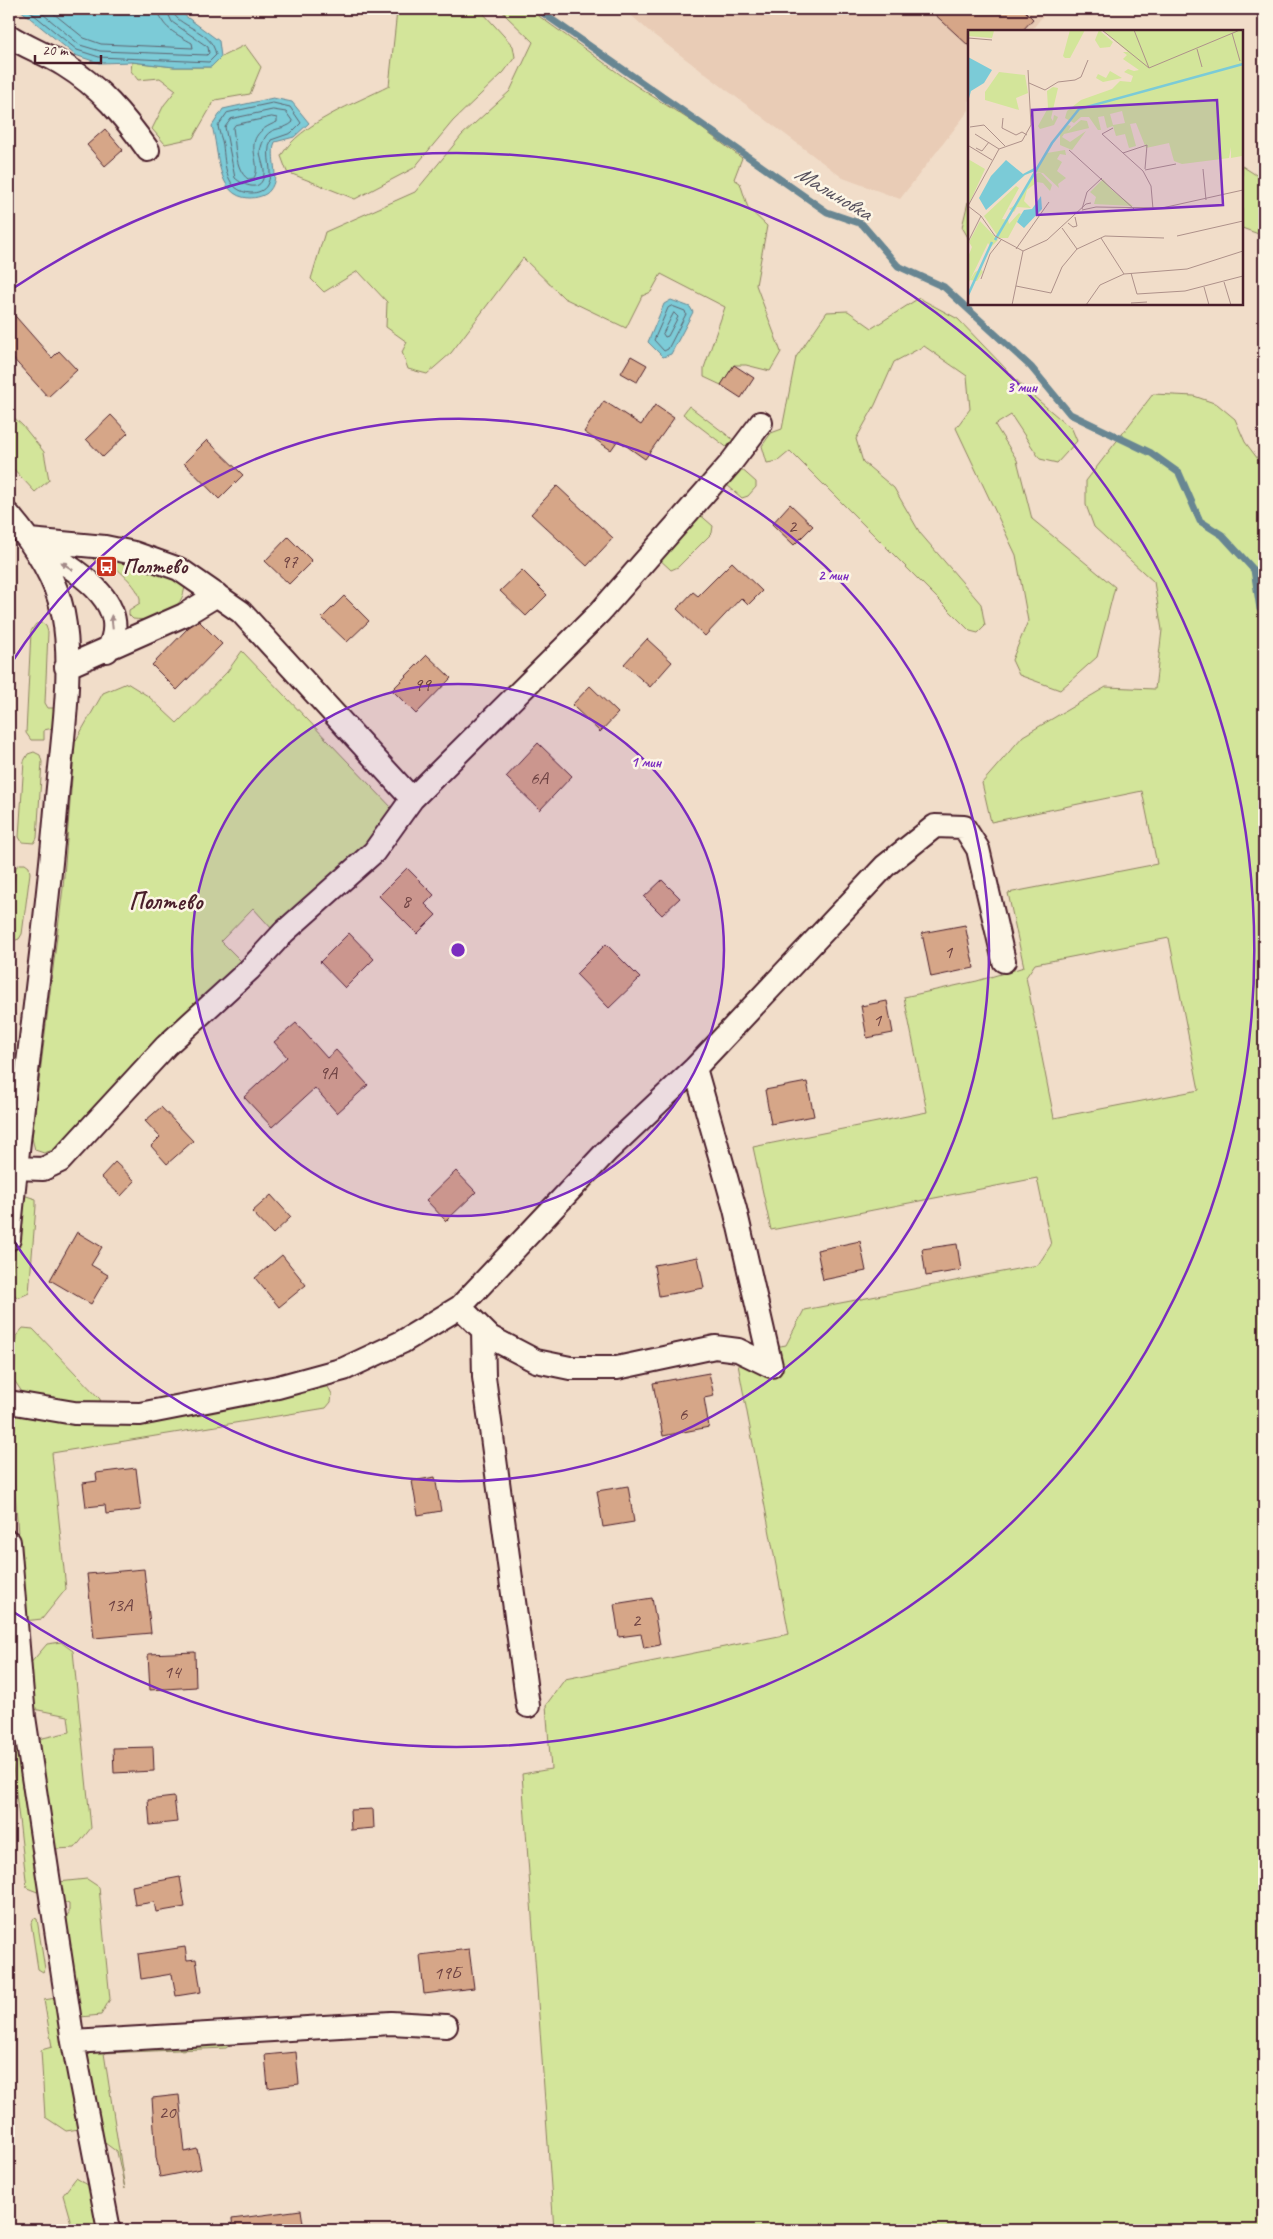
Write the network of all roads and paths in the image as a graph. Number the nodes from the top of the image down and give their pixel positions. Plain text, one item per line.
1 (9, 36) edge
2 (148, 150) dead end
3 (761, 423) dead end
4 (9, 515) edge
5 (29, 540) junction
6 (217, 595) junction
7 (107, 651) junction
8 (66, 667) junction
9 (412, 800) junction
10 (1004, 961) dead end
11 (695, 1068) junction
12 (15, 1168) junction
13 (9, 1239) edge
14 (460, 1307) junction
15 (483, 1330) junction
16 (9, 1402) edge
17 (9, 1542) edge
18 (528, 1706) dead end
19 (446, 2026) dead end
20 (73, 2042) junction
21 (109, 2230) edge

1 - 2 street
3 - 9 street
4 - 5 street
5 - 6 street
7 -> 5 street
5 - 8 street
6 - 7 street
6 - 9 street
7 - 8 street
8 - 12 street
9 - 12 street
10 - 11 street
11 - 14 street
11 - 15 street
12 - 13 street
14 - 15 street
14 - 16 street
15 - 18 street
17 - 20 street
19 - 20 street
20 - 21 street

